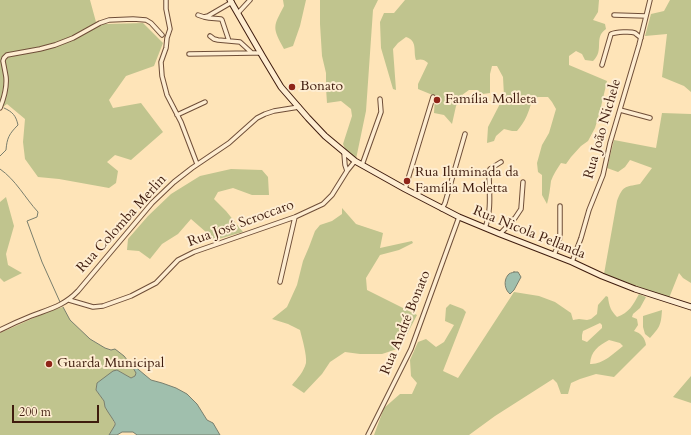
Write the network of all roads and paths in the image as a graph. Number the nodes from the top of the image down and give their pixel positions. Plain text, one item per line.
1 (166, 0) edge
2 (250, 0) edge
3 (650, 0) edge
4 (231, 1) edge
5 (238, 13) junction
6 (198, 15) dead end
7 (614, 15) dead end
8 (646, 16) junction
9 (204, 17) junction
10 (162, 35) dead end
11 (210, 36) dead end
12 (641, 38) junction
13 (229, 42) junction
14 (252, 53) junction
15 (261, 53) junction
16 (189, 54) dead end
17 (602, 65) dead end
18 (433, 97) dead end
19 (380, 99) dead end
20 (205, 102) dead end
21 (299, 107) junction
22 (0, 108) edge
23 (620, 110) junction
24 (177, 115) junction
25 (650, 118) dead end
26 (466, 134) dead end
27 (344, 153) junction
28 (355, 161) junction
29 (501, 162) dead end
30 (197, 164) junction
31 (362, 165) junction
32 (347, 171) junction
33 (523, 182) dead end
34 (405, 189) junction
35 (560, 206) dead end
36 (442, 209) junction
37 (295, 217) junction
38 (459, 217) junction
39 (485, 228) junction
40 (500, 234) junction
41 (554, 255) junction
42 (572, 262) junction
43 (280, 282) dead end
44 (69, 300) junction
45 (691, 307) edge
46 (0, 330) edge
47 (368, 435) edge

1 - 24 street
2 - 5 street
3 - 8 street, Rua João Nichele
4 - 5 main road, Rua Nicola Pellanda
4 - 9 street
5 - 15 main road, Rua Nicola Pellanda
6 - 9 street
7 - 8 street
8 - 12 street, Rua João Nichele
9 - 13 street
10 - 22 street
11 - 13 street
12 - 17 street
12 - 23 street, Rua João Nichele
13 - 14 street
14 - 15 street
14 - 16 street
15 - 21 main road, Rua Nicola Pellanda
18 - 34 street
19 - 31 street
20 - 24 street
21 - 27 main road, Rua Nicola Pellanda
21 - 30 street, Rua Colomba Merlin
23 - 25 street
23 - 42 street, Rua João Nichele
24 - 30 street
26 - 36 street
27 - 28 main road, Rua Nicola Pellanda
27 - 32 street
28 - 31 main road, Rua Nicola Pellanda
28 - 32 street, Rua José Scroccaro
29 - 39 street
30 - 44 street, Rua Colomba Merlin
31 - 34 main road, Rua Nicola Pellanda
32 - 37 street, Rua José Scroccaro
33 - 40 street
34 - 36 main road, Rua Nicola Pellanda
35 - 41 street
36 - 38 main road, Rua Nicola Pellanda
37 - 43 street
37 - 44 street, Rua José Scroccaro
38 - 39 main road, Rua Nicola Pellanda
38 - 47 street, Rua André Bonato
39 - 40 main road, Rua Nicola Pellanda
40 - 41 main road, Rua Nicola Pellanda
41 - 42 main road, Rua Nicola Pellanda
42 - 45 main road, Rua Nicola Pellanda
44 - 46 street, Rua Colomba Merlin

